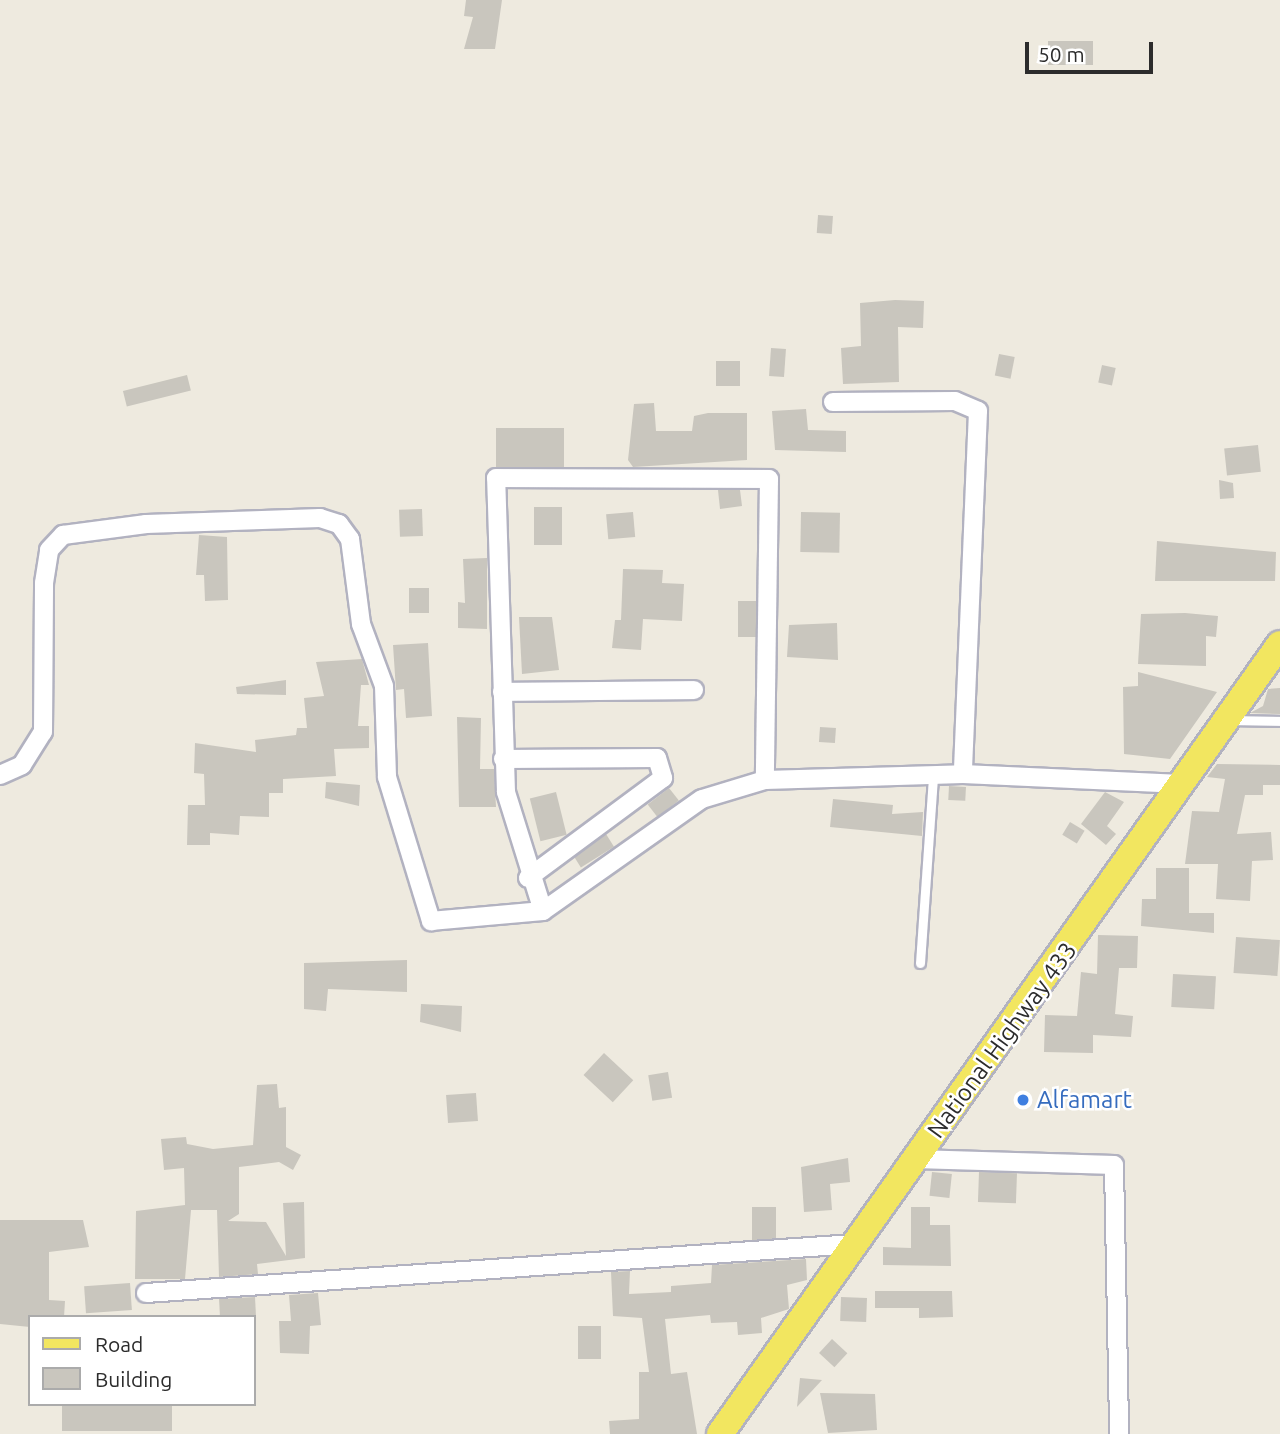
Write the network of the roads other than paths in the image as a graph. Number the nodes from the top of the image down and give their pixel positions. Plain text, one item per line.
1 (833, 402) dead end
2 (1280, 644) edge
3 (694, 690) dead end
4 (502, 692) junction
5 (1226, 720) junction
6 (1280, 721) edge
7 (503, 760) junction
8 (963, 774) junction
9 (0, 775) edge
10 (933, 775) junction
11 (765, 779) junction
12 (1182, 784) junction
13 (528, 878) junction
14 (543, 911) junction
15 (920, 963) dead end
16 (916, 1159) junction
17 (854, 1244) junction
18 (146, 1293) dead end
19 (720, 1434) edge
20 (1119, 1434) edge

1 - 8 street
2 - 5 main road, National Highway 433
3 - 4 street
4 - 7 street
4 - 11 street
5 - 6 lane
5 - 12 main road, National Highway 433
7 - 13 street
7 - 13 street
8 - 10 street
8 - 12 street
9 - 14 street
10 - 11 street
10 - 15 lane
11 - 14 street
12 - 16 main road, National Highway 433
13 - 14 street
16 - 17 main road, National Highway 433
16 - 20 street
17 - 18 street
17 - 19 main road, National Highway 433

